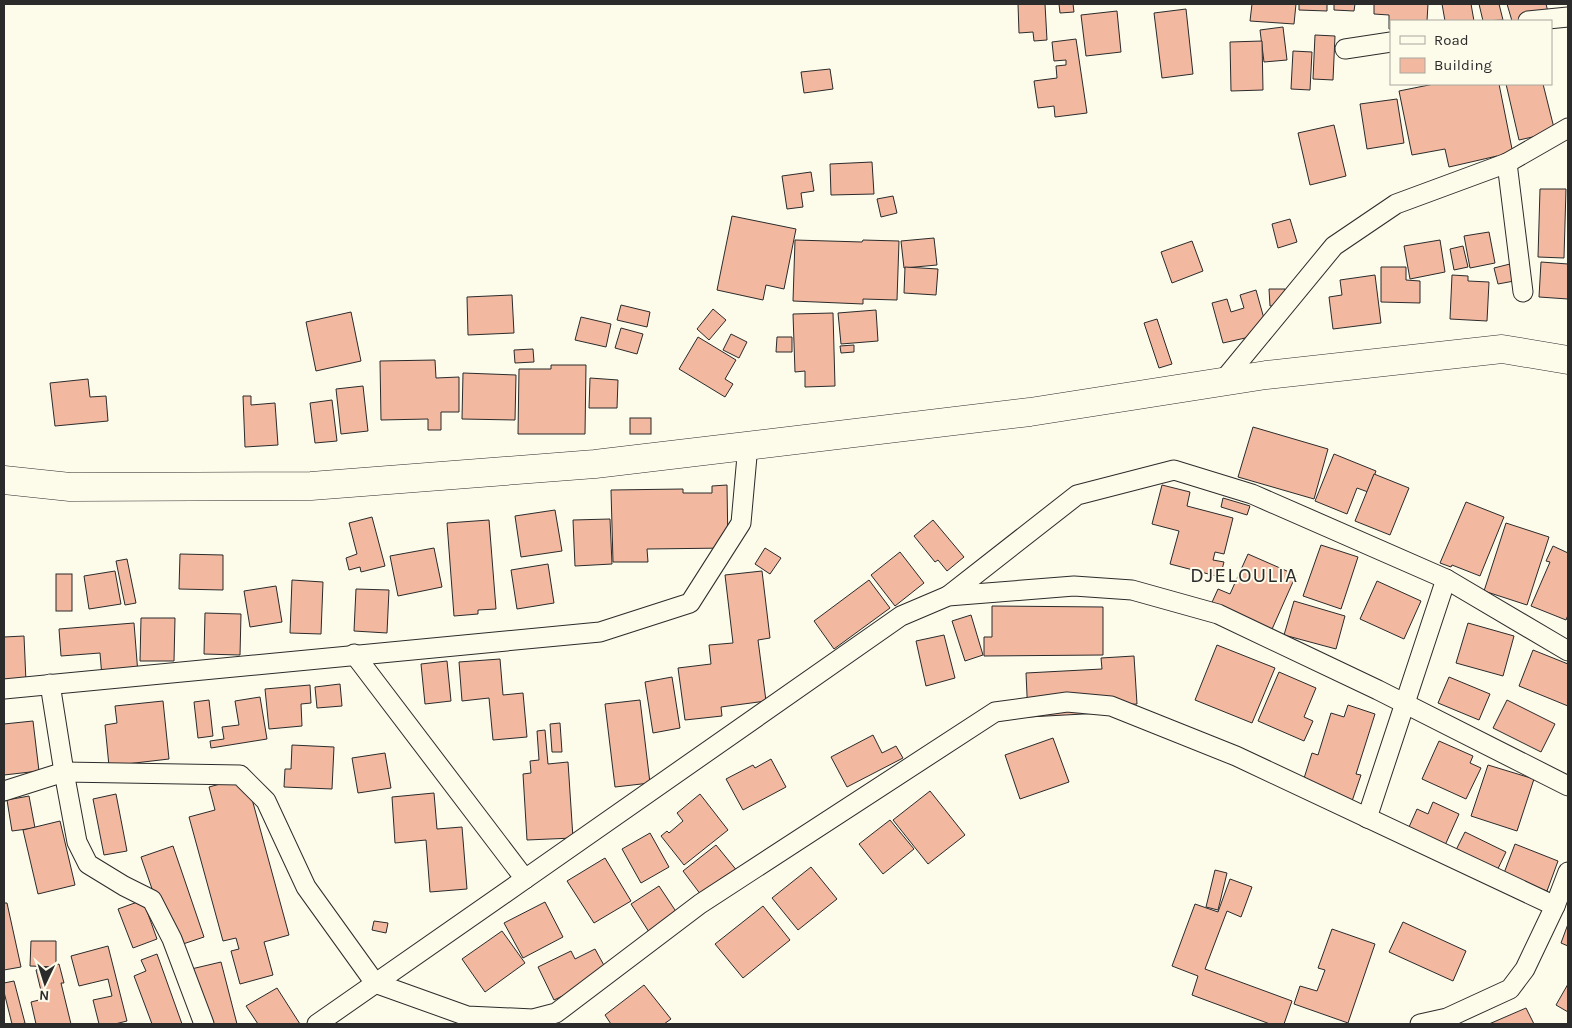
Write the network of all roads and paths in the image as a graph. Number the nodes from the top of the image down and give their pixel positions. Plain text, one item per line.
1 (1568, 17) edge
2 (1538, 20) edge
3 (1390, 42) edge
4 (1345, 49) dead end
5 (1568, 128) edge
6 (1507, 163) junction
7 (1523, 292) dead end
8 (1568, 360) edge
9 (1222, 382) junction
10 (748, 445) junction
11 (4, 480) edge
12 (1446, 579) junction
13 (948, 596) junction
14 (1568, 651) edge
15 (354, 654) junction
16 (50, 684) junction
17 (4, 689) edge
18 (1404, 704) junction
19 (64, 772) junction
20 (1568, 786) edge
21 (4, 791) edge
22 (1367, 818) junction
23 (1568, 872) edge
24 (525, 879) junction
25 (1555, 906) junction
26 (375, 983) junction
27 (204, 1024) edge
28 (316, 1024) edge
29 (1420, 1024) edge

1 - 2 street
3 - 4 street
5 - 6 street
6 - 7 street
6 - 9 street
8 - 9 main road
9 - 10 main road
10 - 11 main road
10 - 15 street
12 - 13 street
12 - 14 street
12 - 18 street
13 - 18 street
13 - 24 street
15 - 16 street
15 - 24 street
16 - 17 street
16 - 19 street
18 - 20 street
18 - 22 street
19 - 21 street
19 - 26 street
19 - 27 street
22 - 25 street
22 - 26 street
23 - 25 street
24 - 26 street
25 - 29 street
26 - 28 street

